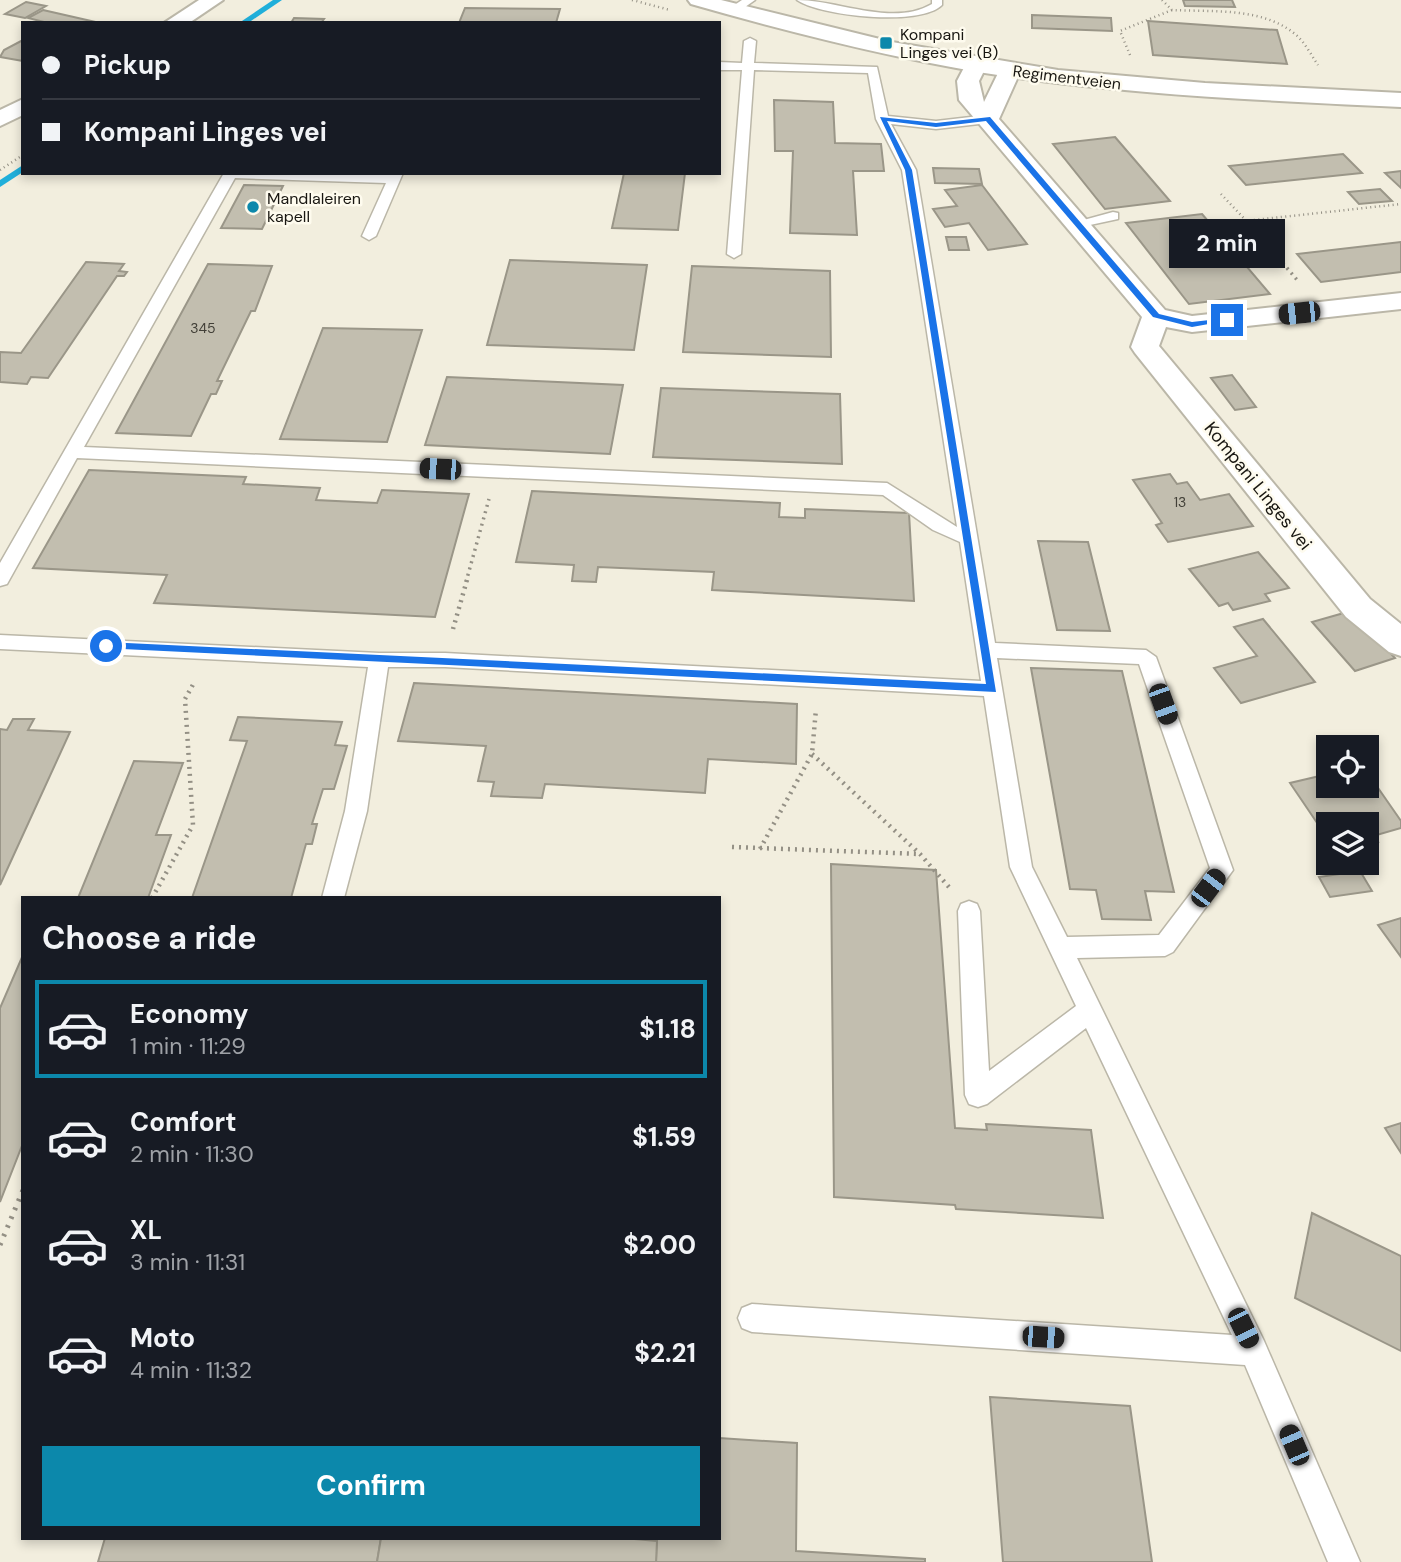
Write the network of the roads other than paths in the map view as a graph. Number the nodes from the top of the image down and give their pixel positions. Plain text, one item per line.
1 (200, 0) edge
2 (213, 0) edge
3 (698, 0) edge
4 (802, 0) edge
5 (937, 0) edge
6 (742, 5) edge
7 (166, 21) edge
8 (177, 21) edge
9 (750, 41) dead end
10 (976, 65) junction
11 (721, 66) edge
12 (746, 67) junction
13 (1010, 70) junction
14 (1401, 100) edge
15 (21, 107) edge
16 (0, 119) edge
17 (882, 119) junction
18 (988, 119) junction
19 (230, 175) edge
20 (313, 175) edge
21 (395, 176) edge
22 (1113, 216) dead end
23 (1076, 224) junction
24 (369, 236) dead end
25 (734, 254) dead end
26 (1401, 301) edge
27 (1156, 316) junction
28 (1227, 320) junction
29 (1246, 346) dead end
30 (74, 452) junction
31 (967, 538) junction
32 (0, 579) edge
33 (0, 642) edge
34 (1401, 643) edge
35 (986, 650) junction
36 (379, 660) junction
37 (992, 689) junction
38 (334, 896) edge
39 (969, 911) road end
40 (1059, 948) junction
41 (1089, 1011) junction
42 (752, 1318) dead end
43 (1254, 1351) junction
44 (1344, 1562) edge

1 - 7 street
2 - 8 street
3 - 6 street, Regimentveien
4 - 5 lane
6 - 10 street, Regimentveien
9 - 12 lane
10 - 13 street, Regimentveien
10 - 18 street
11 - 12 lane
12 - 17 lane
12 - 25 lane
13 - 14 street, Regimentveien
13 - 18 street
15 - 16 street
17 - 18 lane
17 - 31 lane
18 - 23 street
19 - 30 lane
20 - 21 lane
21 - 24 lane
22 - 23 lane
23 - 27 street
26 - 28 street
27 - 28 street
27 - 34 street, Kompani Linges vei
28 - 29 street
30 - 31 lane
30 - 32 lane
31 - 35 lane
33 - 36 lane
35 - 37 lane
35 - 40 lane
36 - 37 lane
36 - 38 lane
37 - 40 lane
39 - 41 lane
40 - 41 lane
41 - 43 lane
42 - 43 lane
43 - 44 lane

